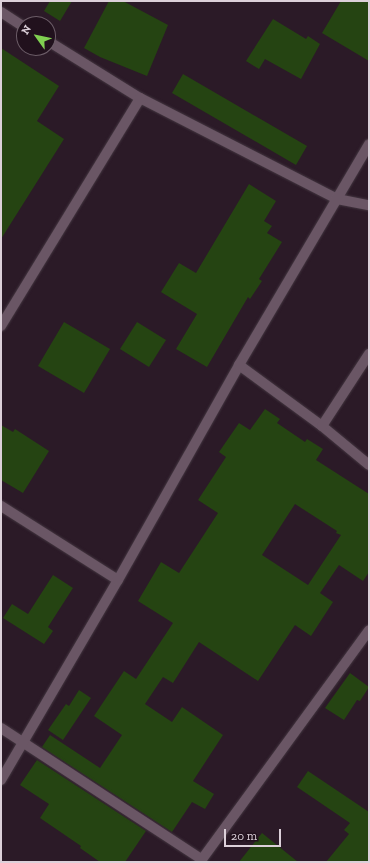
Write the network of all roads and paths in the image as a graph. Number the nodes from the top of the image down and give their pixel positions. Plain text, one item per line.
1 (1, 12) edge
2 (16, 21) edge
3 (56, 46) edge
4 (140, 98) junction
5 (369, 144) edge
6 (337, 199) junction
7 (369, 205) edge
8 (1, 326) edge
9 (369, 354) edge
10 (239, 364) junction
11 (322, 426) junction
12 (369, 465) edge
13 (1, 506) edge
14 (118, 580) junction
15 (369, 630) edge
16 (1, 728) edge
17 (23, 743) junction
18 (1, 780) edge
19 (201, 861) edge

1 - 2 street
3 - 4 street
4 - 6 street
4 - 8 street
5 - 6 street
6 - 7 street
6 - 10 street
9 - 11 street
10 - 11 street
10 - 14 street
11 - 12 street
13 - 14 street
14 - 17 street
15 - 19 street
16 - 17 street
17 - 18 street
17 - 19 street

